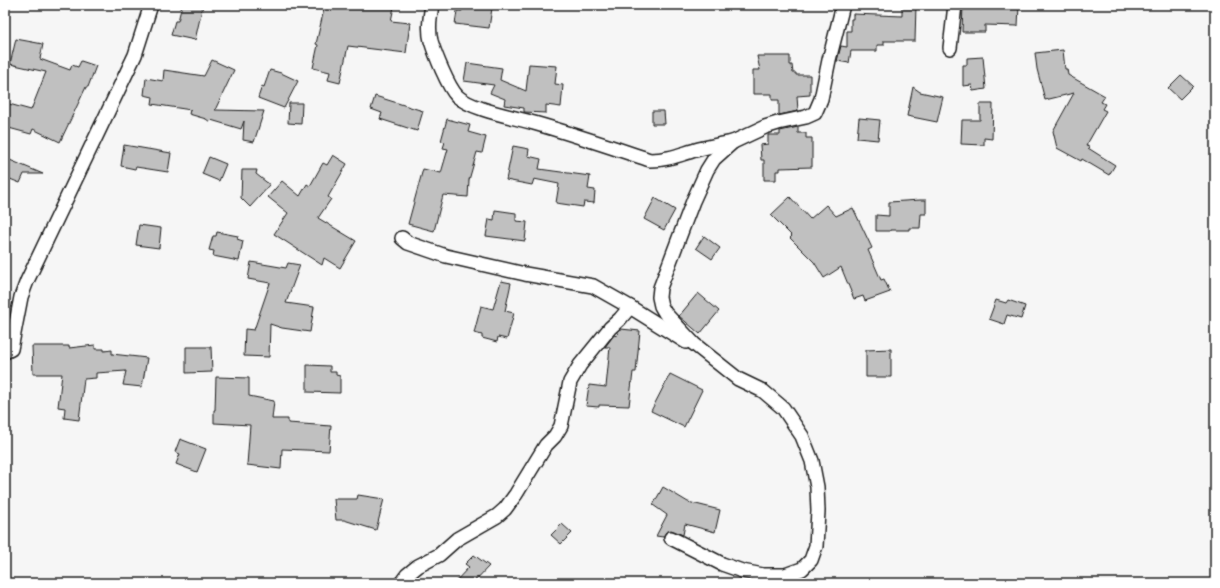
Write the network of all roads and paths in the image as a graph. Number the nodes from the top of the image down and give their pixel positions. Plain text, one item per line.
1 (151, 5) edge
2 (432, 5) edge
3 (843, 5) edge
4 (955, 5) edge
5 (950, 48) dead end
6 (733, 142) junction
7 (402, 238) dead end
8 (630, 307) junction
9 (5, 352) edge
10 (705, 353) junction
11 (671, 538) dead end
12 (401, 583) edge

1 - 9 street
2 - 6 street
3 - 6 street
4 - 5 street
6 - 10 street
7 - 8 street
8 - 10 street
8 - 12 street
10 - 11 street

